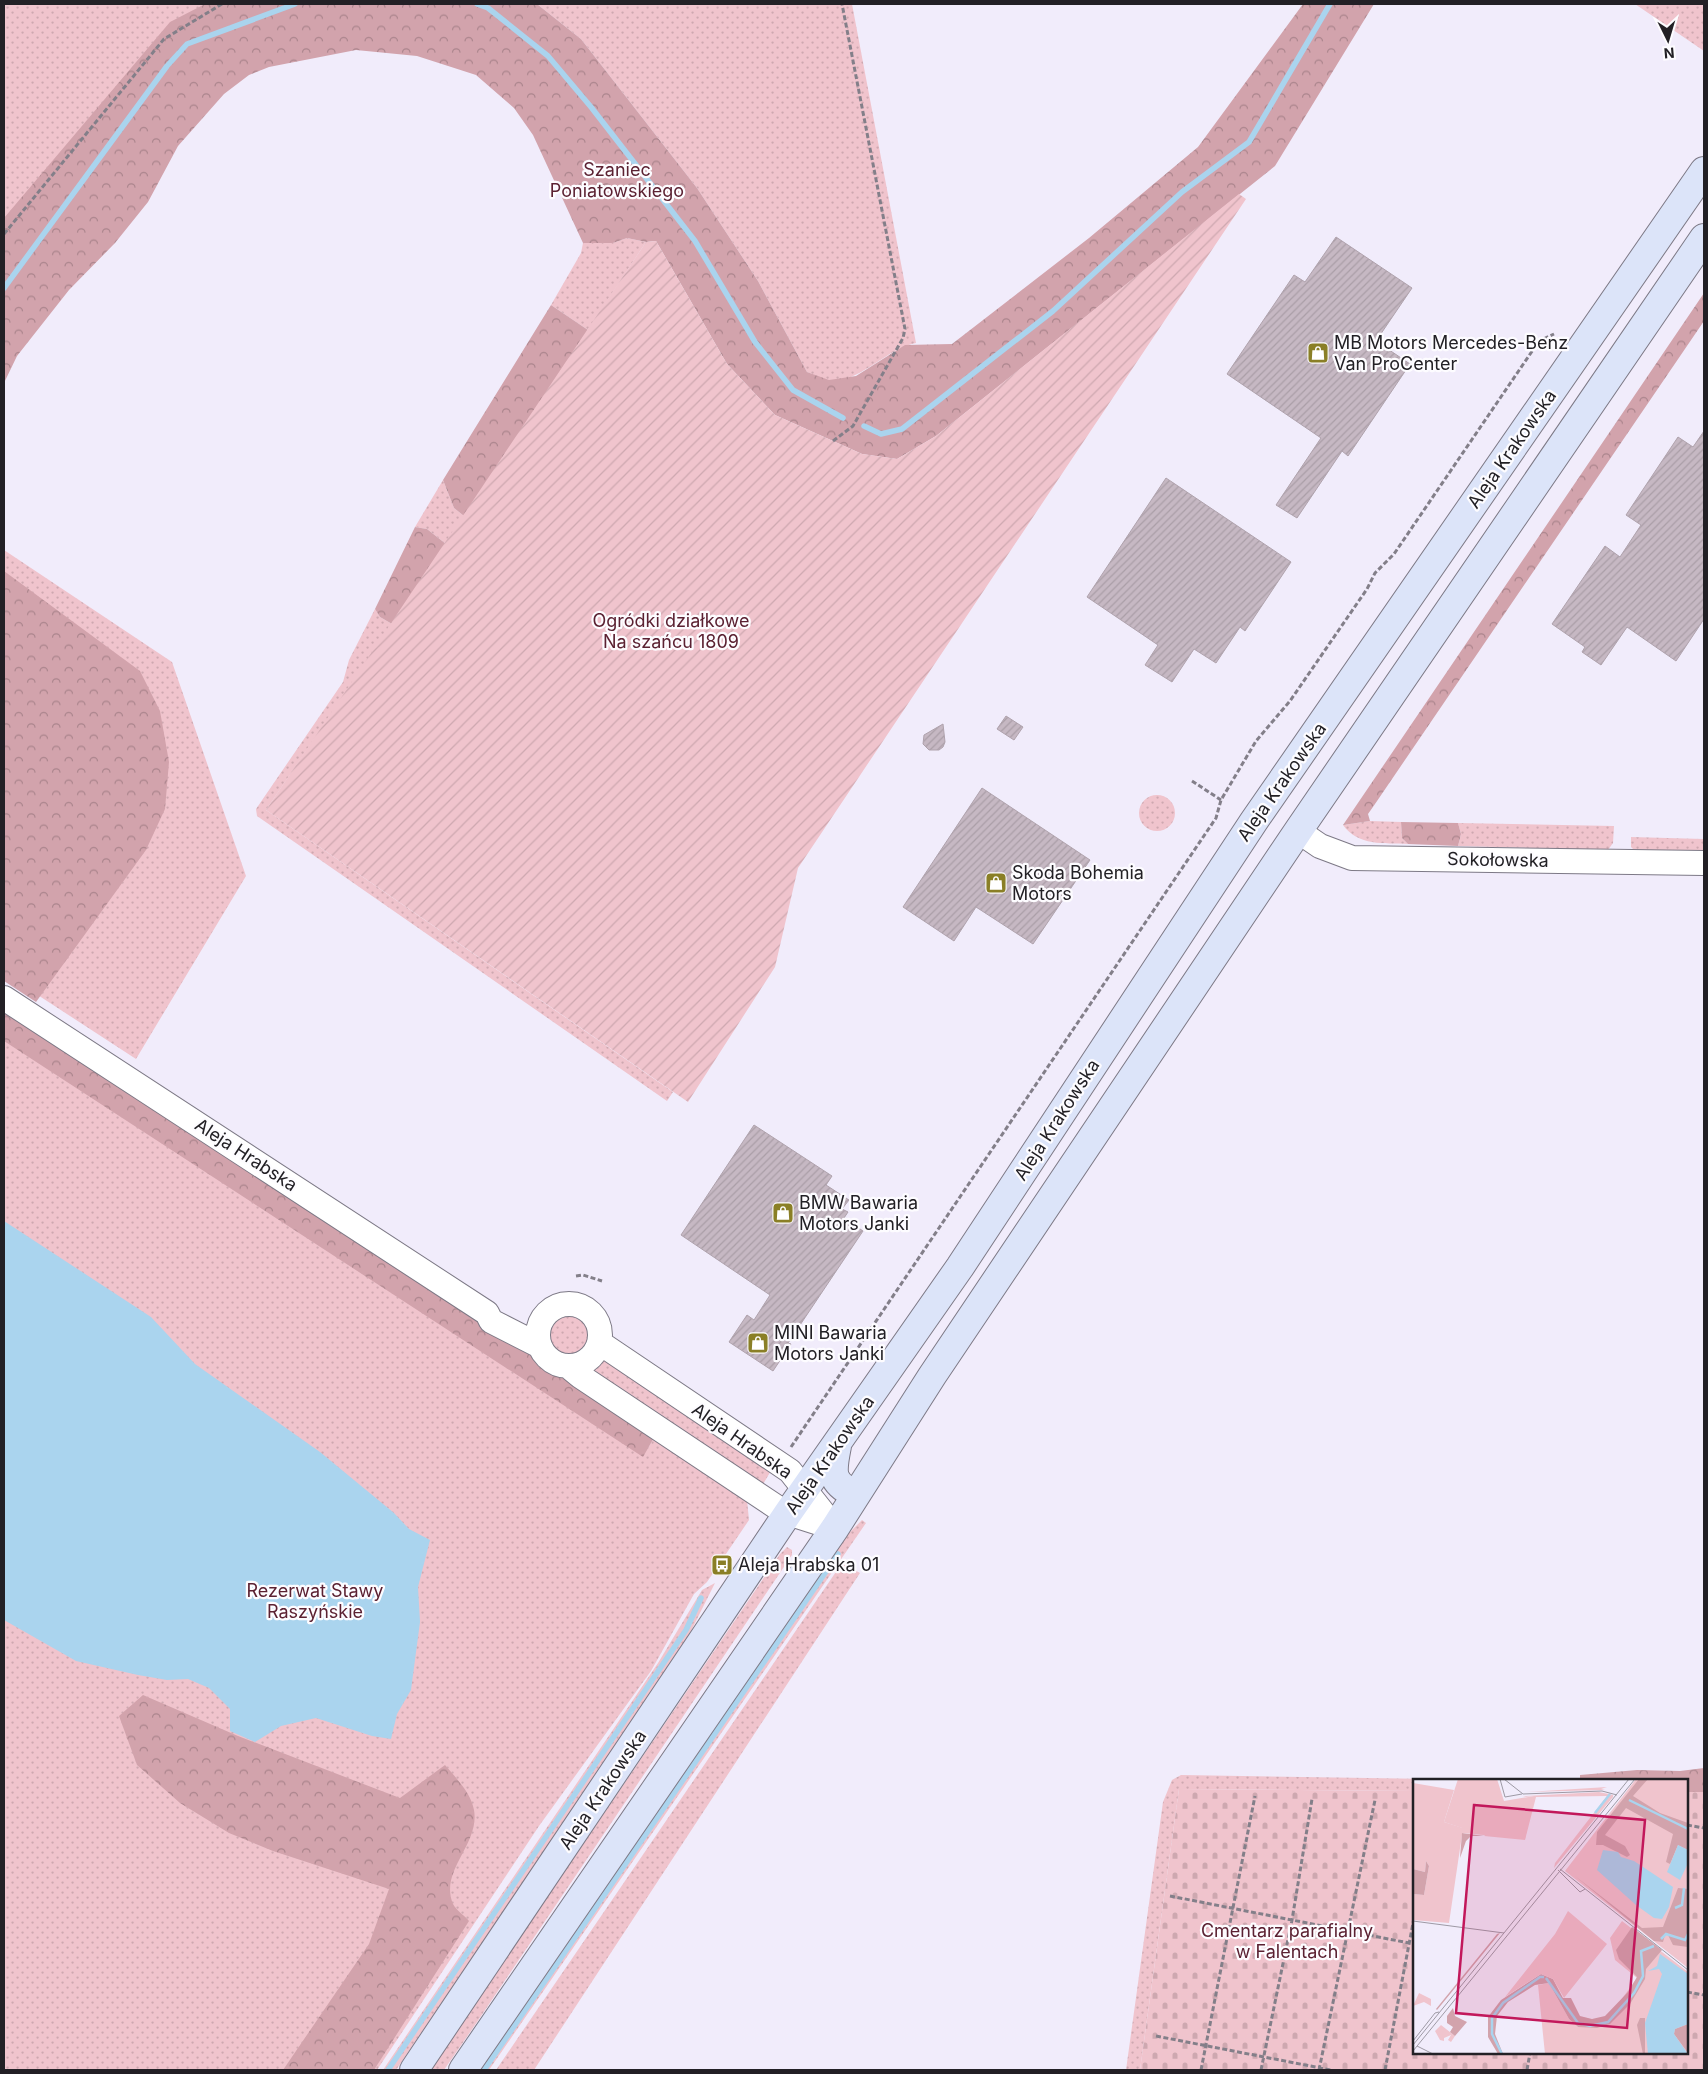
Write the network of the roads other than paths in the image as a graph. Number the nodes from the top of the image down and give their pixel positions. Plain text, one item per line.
1 (1704, 171) edge
2 (1704, 238) edge
3 (1298, 831) junction
4 (1704, 863) edge
5 (4, 998) edge
6 (487, 1313) junction
7 (545, 1315) junction
8 (600, 1343) junction
9 (540, 1346) junction
10 (569, 1367) junction
11 (837, 1446) junction
12 (804, 1490) junction
13 (856, 1495) junction
14 (788, 1513) junction
15 (835, 1528) junction
16 (414, 2070) edge
17 (463, 2070) edge

1 - 11 main road, Aleja Krakowska
2 - 3 main road
3 - 4 street, Sokołowska
3 - 13 main road
5 - 6 street, Aleja Hrabska
6 - 7 street, Aleja Hrabska
6 - 9 street, Aleja Hrabska
7 - 8 street
7 - 9 street
8 - 10 street
8 - 12 street, Aleja Hrabska
9 - 10 street
10 - 14 street, Aleja Hrabska
11 - 12 main road, Aleja Krakowska
11 - 13 main road
12 - 14 main road, Aleja Krakowska
12 - 15 street, Aleja Hrabska
13 - 15 main road
14 - 15 street, Aleja Hrabska
14 - 16 main road, Aleja Krakowska
15 - 17 main road

